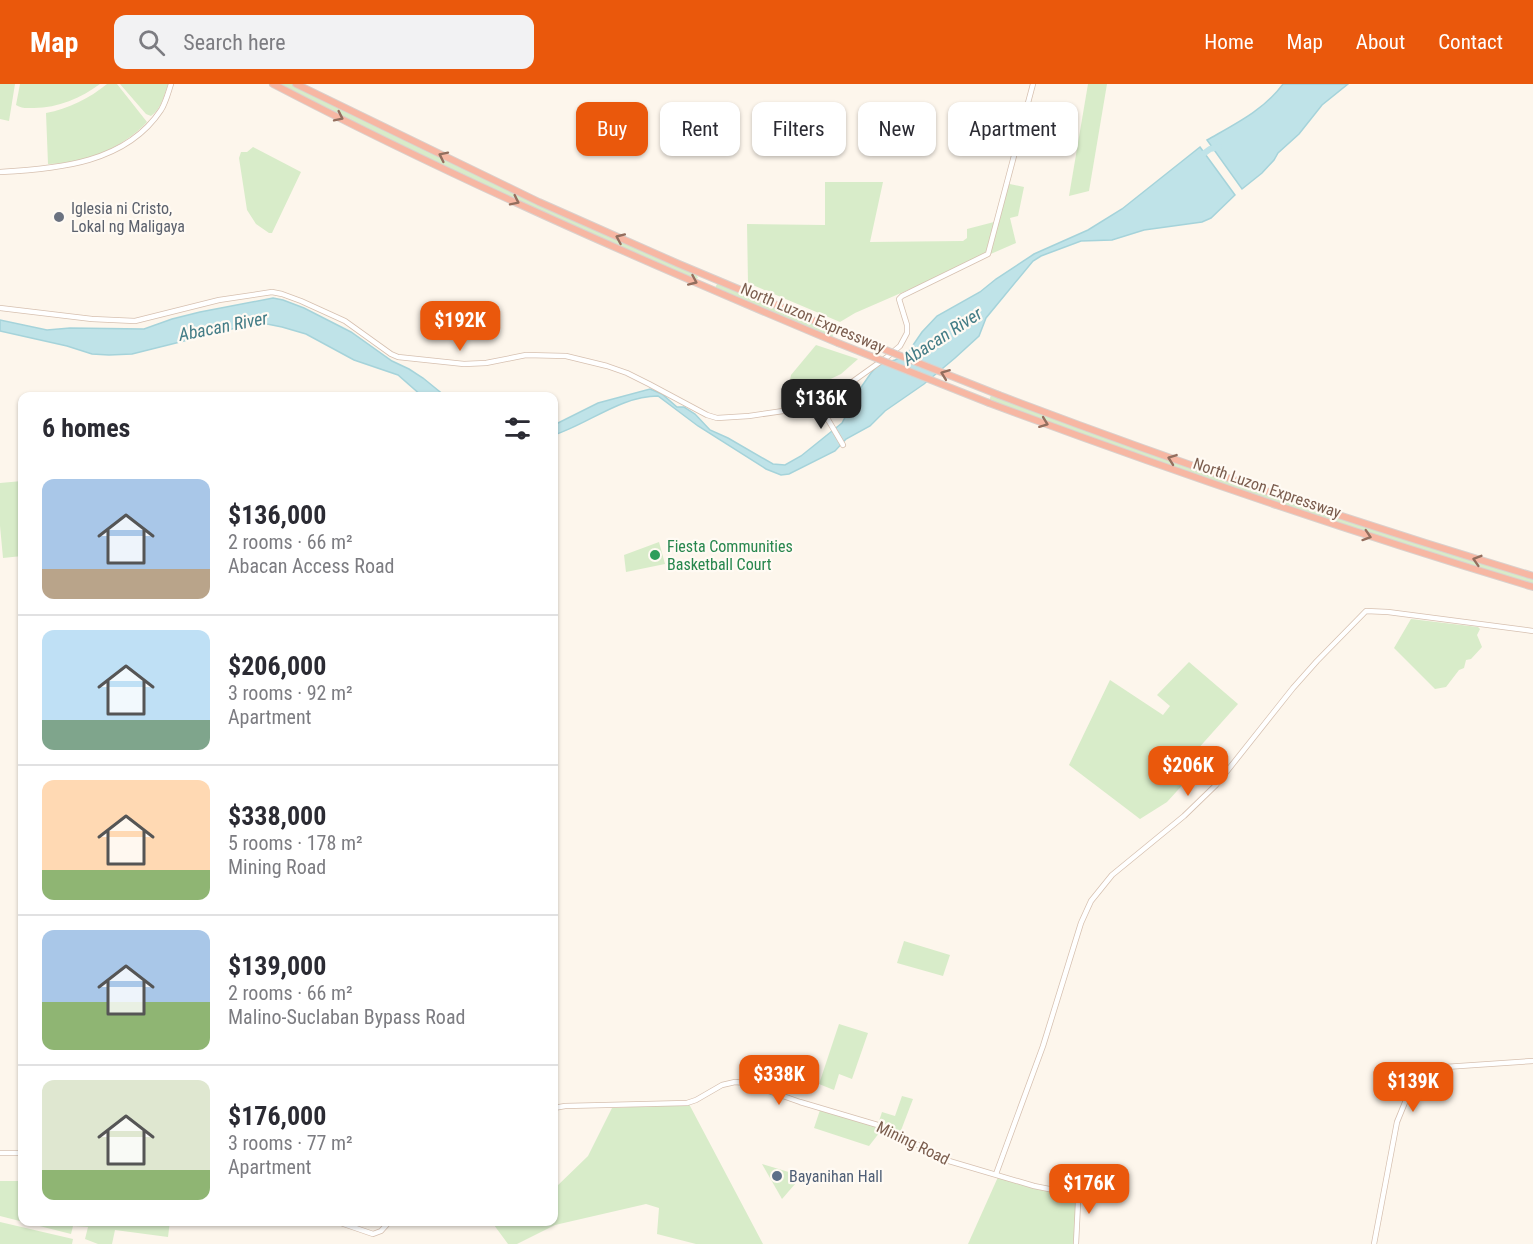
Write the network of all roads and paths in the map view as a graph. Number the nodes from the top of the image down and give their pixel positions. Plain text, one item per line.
1 (171, 84) edge
2 (273, 84) edge
3 (296, 84) edge
4 (1033, 84) edge
5 (0, 172) edge
6 (0, 308) edge
7 (818, 403) junction
8 (842, 445) dead end
9 (1533, 576) edge
10 (1533, 587) edge
11 (1533, 632) edge
12 (1533, 1061) edge
13 (558, 1107) edge
14 (18, 1153) edge
15 (0, 1154) edge
16 (996, 1174) junction
17 (349, 1226) edge
18 (386, 1226) edge
19 (1076, 1244) edge
20 (1374, 1244) edge

1 - 5 street
2 -> 10 highway, North Luzon Expressway, bridge
9 -> 3 highway, North Luzon Expressway, bridge
4 - 7 street
6 - 7 street
7 - 8 street
11 - 16 street
12 - 20 street
13 - 16 street, Mining Road
14 - 15 street
16 - 19 street, Mining Road
17 - 18 street

